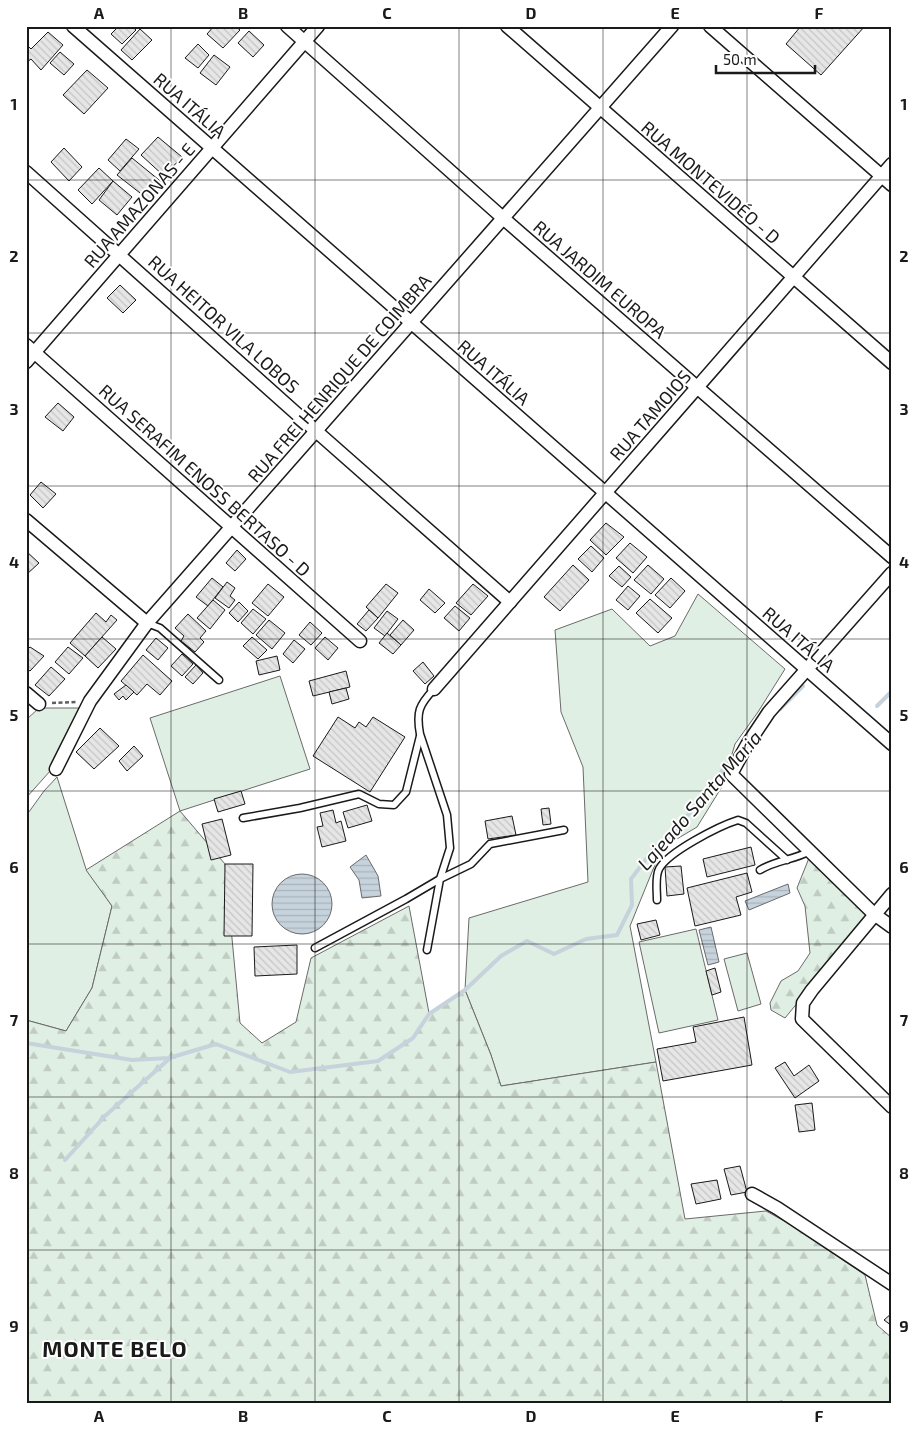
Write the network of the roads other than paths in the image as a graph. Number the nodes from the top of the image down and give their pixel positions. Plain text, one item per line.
1 (73, 26) edge
2 (287, 26) edge
3 (318, 26) edge
4 (507, 26) edge
5 (672, 26) edge
6 (710, 26) edge
7 (305, 42) junction
8 (600, 108) junction
9 (212, 148) junction
10 (892, 164) edge
11 (26, 172) edge
12 (881, 176) junction
13 (892, 184) edge
14 (503, 218) junction
15 (120, 254) junction
16 (793, 277) junction
17 (411, 322) junction
18 (29, 353) edge
19 (892, 363) edge
20 (697, 387) junction
21 (316, 431) junction
22 (605, 493) junction
23 (26, 520) edge
24 (231, 528) junction
25 (892, 557) edge
26 (892, 573) edge
27 (510, 602) junction
28 (147, 623) junction
29 (360, 641) dead end
30 (807, 670) junction
31 (219, 680) dead end
32 (434, 689) joint
33 (26, 693) edge
34 (39, 704) road end
35 (420, 734) junction
36 (892, 744) edge
37 (56, 769) dead end
38 (243, 818) dead end
39 (564, 830) dead end
40 (810, 851) junction
41 (787, 860) junction
42 (760, 870) dead end
43 (440, 879) junction
44 (892, 894) edge
45 (657, 900) dead end
46 (874, 914) junction
47 (892, 927) edge
48 (314, 948) dead end
49 (427, 950) dead end
50 (892, 1107) edge
51 (752, 1194) dead end
52 (892, 1284) edge

1 - 9 street, RUA ITÁLIA
2 - 7 street, RUA JARDIM EUROPA
3 - 7 street, RUA AMAZONAS - E
4 - 8 street, RUA MONTEVIDÉO - D
5 - 8 street, RUA FREI HENRIQUE DE COIMBRA
6 - 12 street
7 - 9 street, RUA AMAZONAS - E
7 - 14 street, RUA JARDIM EUROPA
8 - 14 street, RUA FREI HENRIQUE DE COIMBRA
8 - 16 street, RUA MONTEVIDÉO - D
9 - 15 street, RUA AMAZONAS - E
9 - 17 street, RUA ITÁLIA
10 - 12 street, RUA TAMOIOS
11 - 15 street, RUA HEITOR VILA LOBOS
12 - 13 street
12 - 16 street, RUA TAMOIOS
14 - 17 street, RUA FREI HENRIQUE DE COIMBRA
14 - 20 street, RUA JARDIM EUROPA
15 - 18 street, RUA AMAZONAS - E
15 - 21 street, RUA HEITOR VILA LOBOS
16 - 19 street, RUA MONTEVIDÉO - D
16 - 20 street, RUA TAMOIOS
17 - 21 street, RUA FREI HENRIQUE DE COIMBRA
17 - 22 street, RUA ITÁLIA
18 - 24 street, RUA SERAFIM ENOSS BERTASO - D
20 - 22 street, RUA TAMOIOS
20 - 25 street, RUA JARDIM EUROPA
21 - 24 street, RUA FREI HENRIQUE DE COIMBRA
21 - 27 street, RUA HEITOR VILA LOBOS
22 - 27 street, RUA TAMOIOS
22 - 30 street, RUA ITÁLIA
23 - 28 street
24 - 28 street, RUA FREI HENRIQUE DE COIMBRA
24 - 29 street, RUA SERAFIM ENOSS BERTASO - D
26 - 30 street
27 - 32 street, RUA TAMOIOS
28 - 31 lane
28 - 37 street, RUA FREI HENRIQUE DE COIMBRA
30 - 36 street, RUA ITÁLIA
30 - 40 street
32 - 35 lane
33 - 34 street
35 - 38 lane
35 - 43 lane
39 - 43 lane
40 - 41 lane
40 - 46 street
41 - 42 lane
41 - 45 lane
43 - 48 lane
43 - 49 lane
44 - 46 street
46 - 47 street
46 - 50 street
51 - 52 street

